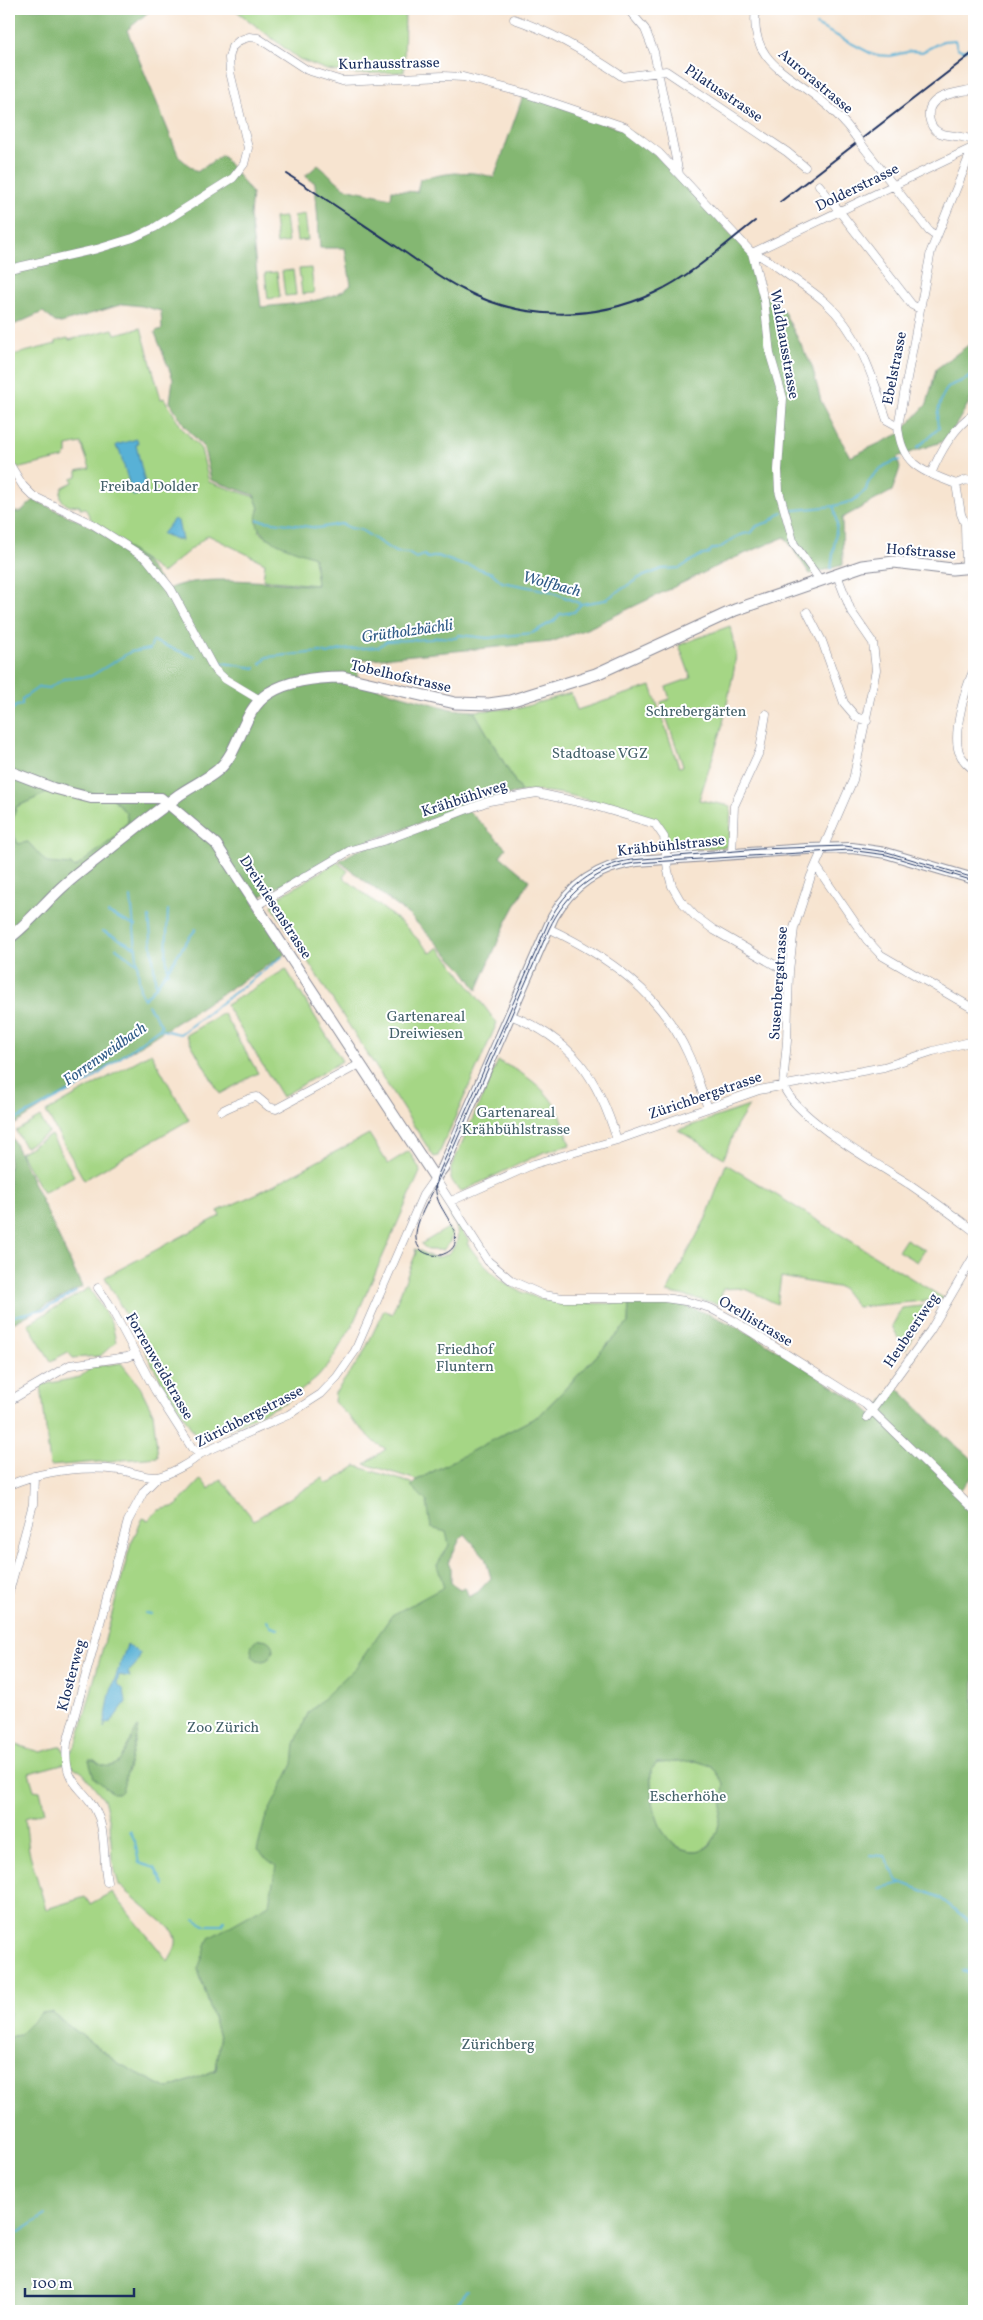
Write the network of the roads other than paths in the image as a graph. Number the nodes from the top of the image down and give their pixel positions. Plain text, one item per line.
1 (628, 9) edge
2 (756, 9) edge
3 (514, 19) dead end
4 (660, 72) junction
5 (974, 89) edge
6 (973, 145) edge
7 (805, 167) dead end
8 (679, 174) junction
9 (893, 184) junction
10 (819, 185) dead end
11 (838, 211) junction
12 (936, 236) junction
13 (763, 247) junction
14 (752, 253) junction
15 (763, 257) junction
16 (9, 269) edge
17 (920, 309) junction
18 (974, 414) edge
19 (898, 426) junction
20 (9, 463) edge
21 (931, 474) junction
22 (974, 482) edge
23 (956, 484) junction
24 (970, 568) edge
25 (837, 575) junction
26 (820, 580) junction
27 (807, 612) dead end
28 (974, 669) edge
29 (260, 700) junction
30 (766, 714) dead end
31 (867, 721) junction
32 (974, 770) edge
33 (9, 771) edge
34 (169, 803) junction
35 (822, 848) junction
36 (732, 854) junction
37 (667, 859) junction
38 (816, 866) junction
39 (974, 879) edge
40 (257, 904) junction
41 (548, 928) junction
42 (9, 938) edge
43 (789, 971) junction
44 (974, 1009) edge
45 (510, 1015) junction
46 (974, 1040) edge
47 (360, 1064) junction
48 (783, 1084) junction
49 (708, 1108) junction
50 (222, 1111) dead end
51 (617, 1140) junction
52 (435, 1178) junction
53 (451, 1201) junction
54 (974, 1231) edge
55 (974, 1256) edge
56 (98, 1288) dead end
57 (135, 1354) junction
58 (9, 1400) edge
59 (870, 1414) junction
60 (200, 1454) junction
61 (34, 1476) junction
62 (158, 1477) junction
63 (9, 1485) edge
64 (974, 1510) edge
65 (9, 1592) edge
66 (107, 1882) dead end

1 - 4 street
2 - 9 street, Aurorastrasse, bridge
3 - 4 street, Pilatusstrasse
4 - 7 street, Pilatusstrasse
4 - 8 street
5 - 6 street
6 - 9 street, Dolderstrasse
6 - 12 street, Ebelstrasse
8 - 14 street, Kurhausstrasse
8 - 16 street, Kurhausstrasse
9 - 11 street, Dolderstrasse
9 - 12 street, Aurorastrasse
10 - 11 street
11 - 13 street, Dolderstrasse
11 - 17 street
12 - 17 street, Ebelstrasse
13 - 14 street, Dolderstrasse
13 - 15 street
14 - 15 street, Kurhausstrasse
14 - 26 street, Waldhausstrasse
15 - 19 street, Kurhausstrasse
17 - 19 street, Ebelstrasse
18 - 21 street
19 - 21 street, Ebelstrasse
20 - 29 street
21 - 23 street, Ebelstrasse
22 - 23 street
23 - 24 street
24 - 25 main road, Hofstrasse
25 - 26 main road, Tobelhofstrasse
25 - 31 street, Susenbergstrasse
26 - 29 main road, Tobelhofstrasse
27 - 31 street
28 - 32 street
29 - 34 main road, Tobelhofstrasse
30 - 36 street
31 - 35 street, Susenbergstrasse
33 - 34 street, Dreiwiesenstrasse
34 - 40 street, Dreiwiesenstrasse
34 - 42 main road, Tobelhofstrasse
35 - 36 street, Krähbühlstrasse
35 - 38 street, Susenbergstrasse
35 - 39 street, Krähbühlstrasse
36 - 37 street, Krähbühlstrasse
37 - 40 street, Krähbühlweg
37 - 41 street, Krähbühlstrasse
37 - 43 street, Krähbühlweg
38 - 43 street, Susenbergstrasse
38 - 44 street
40 - 47 street, Dreiwiesenstrasse
41 - 45 street, Krähbühlstrasse
41 - 49 street
43 - 48 street, Susenbergstrasse
45 - 51 street
45 - 52 street, Krähbühlstrasse
46 - 48 street, Zürichbergstrasse
47 - 50 street
47 - 52 street, Dreiwiesenstrasse
48 - 49 street, Zürichbergstrasse
48 - 54 street
49 - 51 street, Zürichbergstrasse
51 - 53 street, Zürichbergstrasse
52 - 53 street, Orellistrasse
52 - 60 street, Zürichbergstrasse
53 - 59 street, Orellistrasse
55 - 59 street, Heubeeriweg
56 - 57 street, Forrenweidstrasse
57 - 58 street
57 - 60 street, Forrenweidstrasse
59 - 64 street, Orellistrasse
60 - 62 street, Zürichbergstrasse
61 - 62 street
61 - 63 street
61 - 65 street
62 - 66 street, Klosterweg

